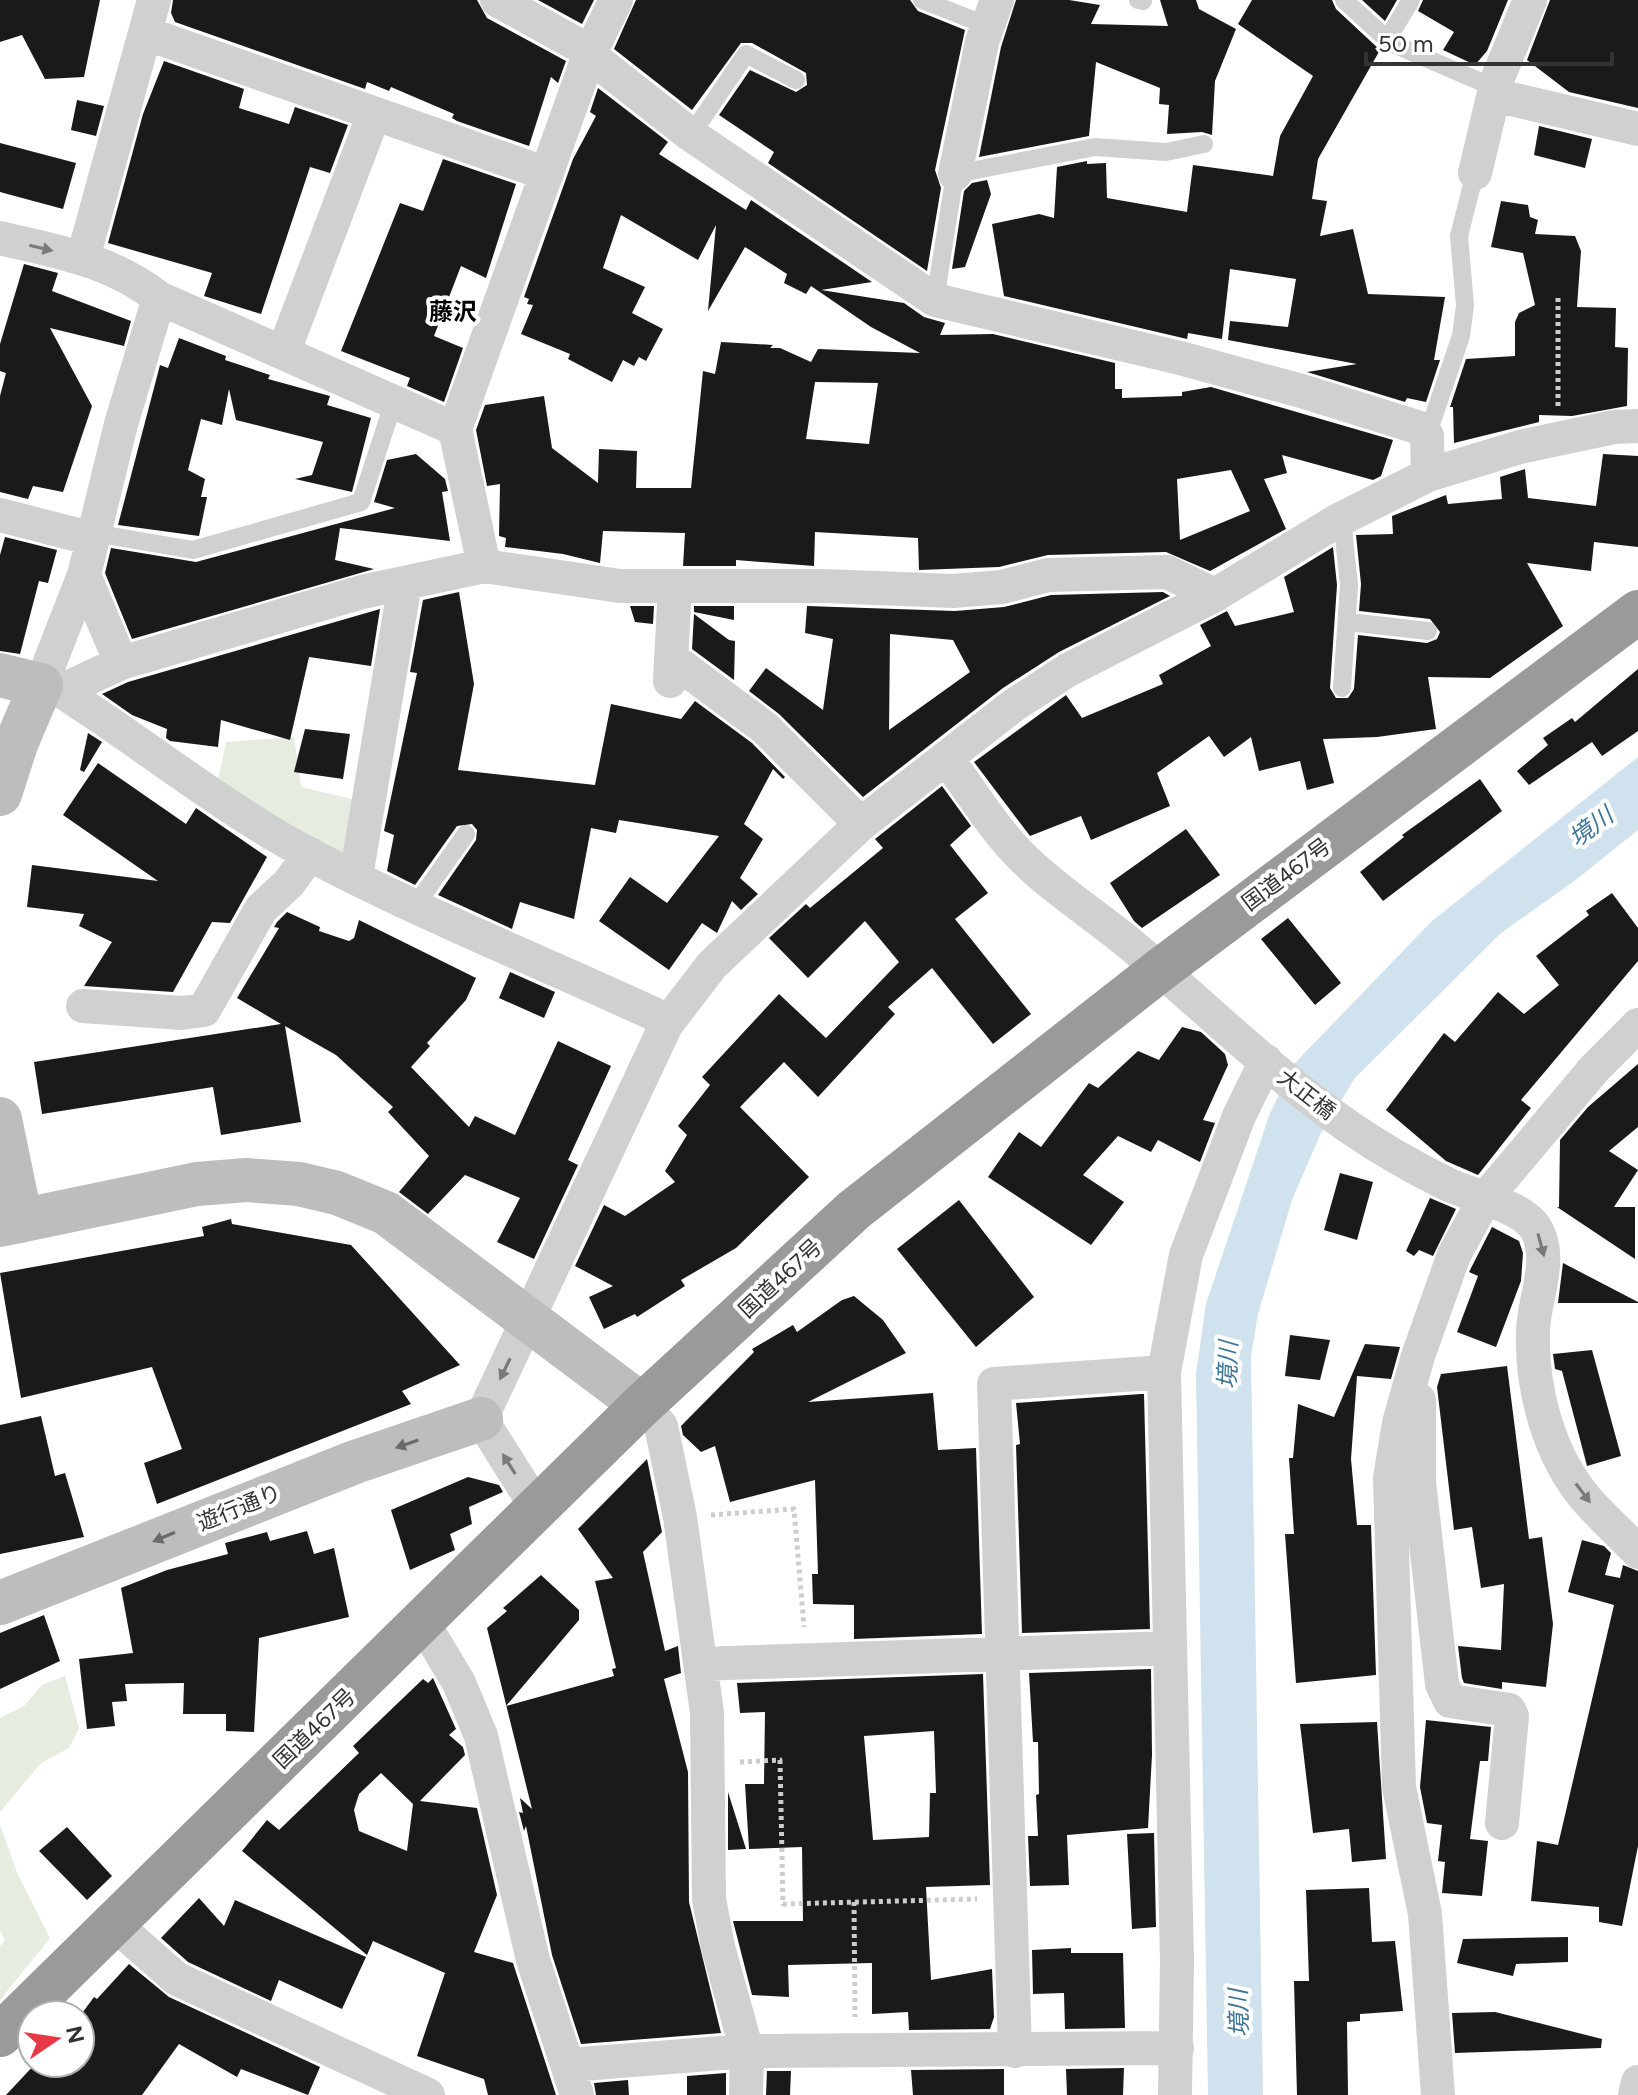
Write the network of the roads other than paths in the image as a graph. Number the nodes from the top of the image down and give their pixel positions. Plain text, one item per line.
1 (154, 0) edge
2 (497, 0) edge
3 (616, 0) edge
4 (922, 0) edge
5 (1344, 0) edge
6 (1411, 0) edge
7 (1530, 0) edge
8 (992, 13) edge
9 (145, 33) junction
10 (1387, 40) junction
11 (590, 53) junction
12 (796, 80) dead end
13 (1495, 92) junction
14 (374, 114) junction
15 (1638, 129) edge
16 (691, 135) junction
17 (1204, 144) dead end
18 (1475, 173) joint
19 (547, 174) junction
20 (955, 174) junction
21 (0, 238) edge
22 (83, 258) junction
23 (159, 298) junction
24 (935, 300) junction
25 (284, 351) junction
26 (394, 401) junction
27 (1638, 426) edge
28 (455, 429) junction
29 (1427, 436) junction
30 (1428, 475) junction
31 (0, 515) edge
32 (1342, 519) junction
33 (93, 536) junction
34 (484, 566) junction
35 (84, 575) junction
36 (405, 583) junction
37 (675, 586) junction
38 (1215, 595) junction
39 (1638, 612) edge
40 (1349, 622) junction
41 (1428, 631) dead end
42 (121, 663) junction
43 (34, 684) edge
44 (1342, 688) dead end
45 (946, 758) junction
46 (0, 794) edge
47 (861, 824) junction
48 (466, 834) dead end
49 (310, 854) junction
50 (356, 877) junction
51 (415, 906) junction
52 (1160, 970) junction
53 (83, 1006) dead end
54 (669, 1021) junction
55 (1638, 1025) edge
56 (1266, 1061) junction
57 (0, 1119) edge
58 (1484, 1200) junction
59 (10, 1223) edge
60 (530, 1318) junction
61 (1418, 1356) junction
62 (1164, 1372) junction
63 (642, 1405) junction
64 (481, 1419) junction
65 (537, 1508) junction
66 (1638, 1552) edge
67 (0, 1603) edge
68 (423, 1623) junction
69 (1169, 1648) junction
70 (1001, 1654) junction
71 (700, 1664) junction
72 (1502, 1823) dead end
73 (113, 1923) junction
74 (0, 2035) edge
75 (1177, 2048) junction
76 (747, 2051) junction
77 (1015, 2051) junction
78 (573, 2080) edge
79 (1638, 2082) edge
80 (428, 2095) edge
81 (746, 2095) edge
82 (1175, 2095) edge
83 (1438, 2095) edge
84 (1635, 2095) edge

1 - 9 street
2 - 11 street
3 - 11 street
4 - 8 lane
5 - 10 lane
6 - 10 lane
7 - 13 street
8 - 20 street
9 - 14 street
9 - 22 street
10 - 13 lane
11 - 16 street
11 - 19 street
12 - 16 lane
13 - 15 street
13 - 18 street
14 - 19 street
14 - 25 street
16 - 24 street
17 - 20 lane
18 - 29 lane
19 - 28 street
20 - 24 lane
21 -> 22 street
22 - 23 street
23 - 25 street
23 - 33 street
24 - 29 street
25 - 26 street
26 - 28 street
26 - 33 lane
27 - 30 street
28 - 34 street
29 - 30 street
30 - 32 street
31 - 33 street
32 - 38 street
32 - 40 lane
33 - 35 street
34 - 36 street
34 - 37 street
35 - 42 street
35 - 43 street
36 - 42 street
36 - 50 street
37 - 38 street
37 - 47 street
38 - 45 street
39 - 52 highway, 国道467号
40 - 41 lane
40 - 44 lane
42 - 43 street
43 - 46 street
43 - 49 street
45 - 47 street
45 - 52 street, 大正橋
47 - 54 street
48 - 51 lane
49 - 50 street
49 - 53 street
50 - 51 street
51 - 54 street
52 - 56 street, 大正橋
52 - 63 highway, 国道467号
54 - 60 street
55 - 58 street
56 - 58 street, 大正橋
56 - 62 street
57 - 59 street
58 - 61 street
58 -> 66 street, 大正橋
59 - 60 street
60 - 63 street
60 -> 64 street
61 - 72 street
61 - 83 street
62 - 69 street
62 - 70 street
63 - 65 highway, 国道467号
63 - 71 street
65 -> 64 street
64 -> 67 street, 遊行通り
65 - 68 highway, 国道467号
68 - 73 highway, 国道467号
68 - 78 street
69 - 70 street
69 - 75 street
70 - 71 street
70 - 77 street
71 - 76 street
73 - 74 highway, 国道467号
73 - 80 street
75 - 77 street
75 - 82 street
76 - 77 street
76 - 78 street
76 - 81 street
79 - 84 street

